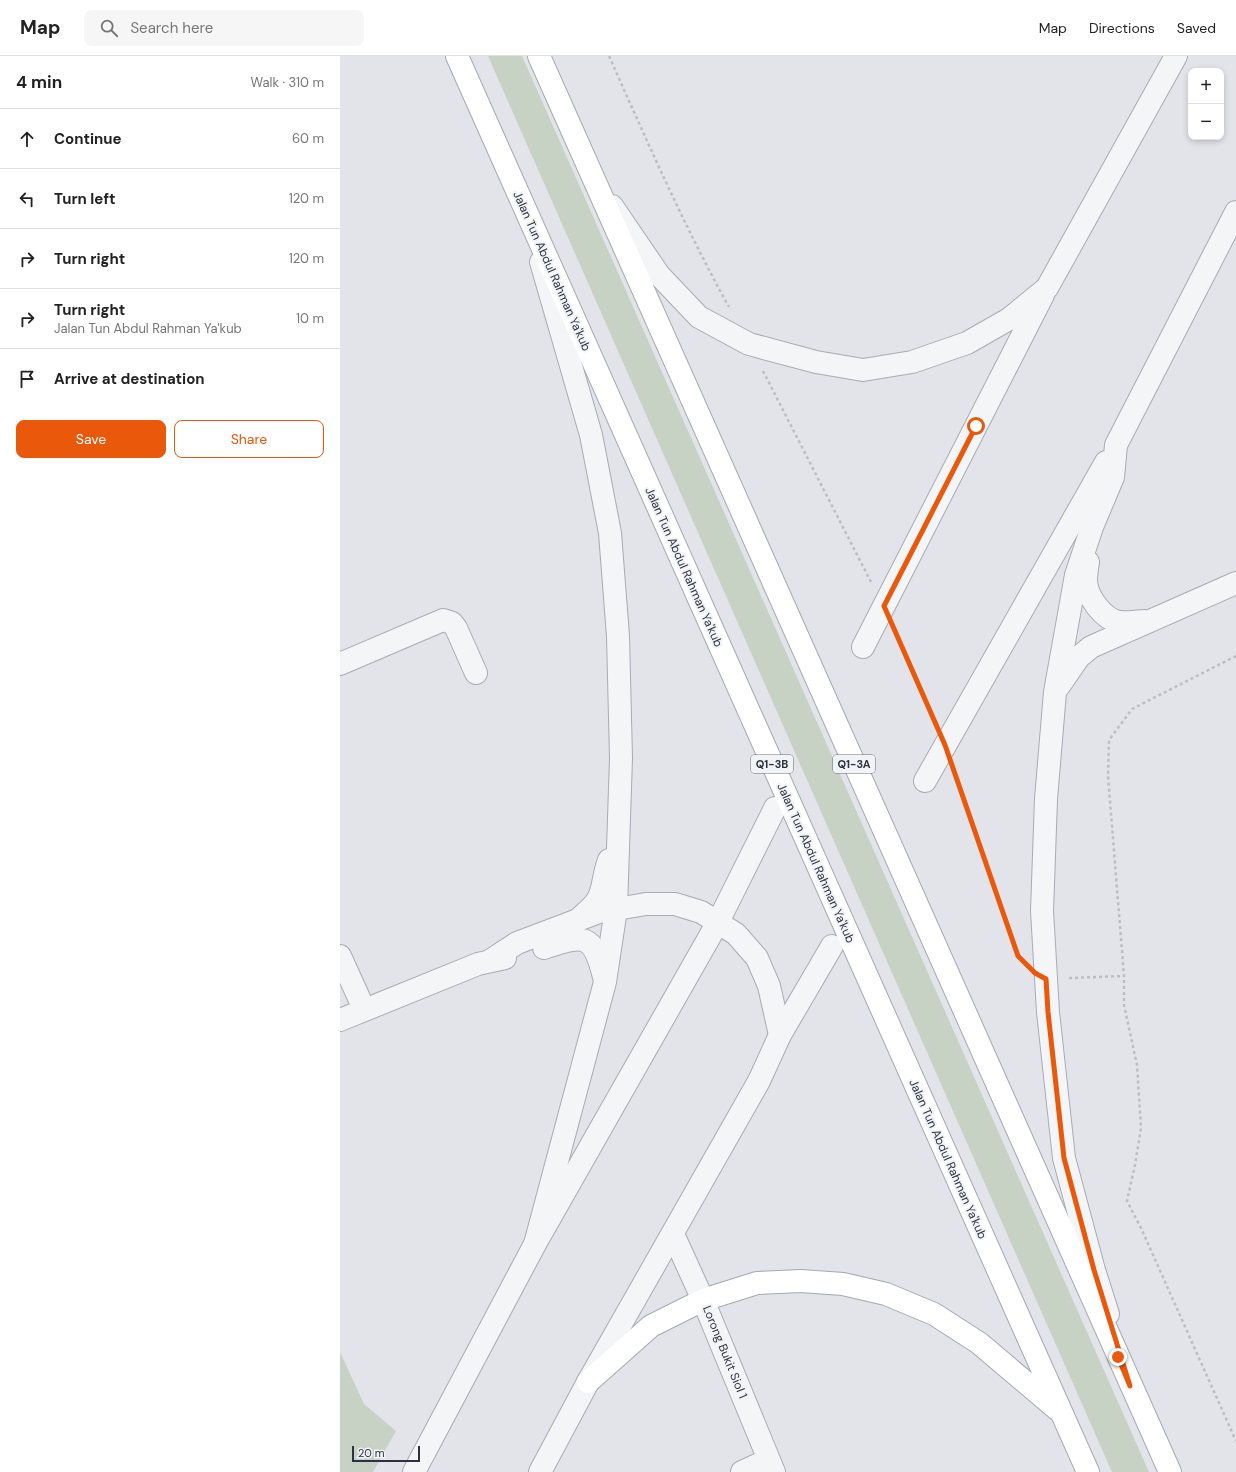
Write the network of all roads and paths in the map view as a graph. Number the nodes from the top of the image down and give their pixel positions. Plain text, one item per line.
1 (457, 56) edge
2 (539, 56) edge
3 (609, 56) edge
4 (1176, 56) edge
5 (592, 176) junction
6 (1236, 212) edge
7 (530, 222) junction
8 (1047, 288) junction
9 (732, 312) dead end
10 (749, 344) junction
11 (1116, 445) junction
12 (1092, 527) junction
13 (1236, 583) edge
14 (884, 606) junction
15 (1148, 621) junction
16 (863, 647) dead end
17 (1236, 656) edge
18 (340, 664) edge
19 (476, 673) dead end
20 (1055, 692) junction
21 (945, 745) junction
22 (925, 781) dead end
23 (775, 808) dead end
24 (617, 853) junction
25 (616, 909) junction
26 (579, 920) junction
27 (718, 922) junction
28 (832, 946) dead end
29 (340, 956) edge
30 (492, 960) junction
31 (1124, 976) junction
32 (1046, 979) junction
33 (605, 982) junction
34 (364, 1009) junction
35 (340, 1020) edge
36 (780, 1035) junction
37 (673, 1234) junction
38 (535, 1244) junction
39 (703, 1300) junction
40 (588, 1382) junction
41 (1130, 1386) junction
42 (1061, 1412) junction
43 (1236, 1441) edge
44 (771, 1466) edge
45 (414, 1472) edge
46 (540, 1472) edge
47 (742, 1472) edge
48 (1088, 1472) edge
49 (1170, 1472) edge

1 - 7 main road, Jalan Tun Abdul Rahman Ya'kub / Q1-3B
2 - 5 main road, Q1-3A
3 - 9 path
4 - 8 street
5 - 10 street
5 - 41 main road, Q1-3A
6 - 11 street
7 - 24 street
7 - 42 main road, Jalan Tun Abdul Rahman Ya'kub / Q1-3B
8 - 10 street
8 - 14 street
10 - 14 path
11 - 12 street
11 - 21 street
12 - 15 street
12 - 20 street
13 - 15 street
14 - 16 street
14 - 21 path
15 - 20 street
17 - 31 path
18 - 19 street
20 - 32 street
21 - 22 street
21 - 32 path
23 - 27 street
24 - 25 street
24 - 26 street
25 - 26 street
25 - 27 street
25 - 33 street
26 - 30 street
27 - 36 street
27 - 38 street
28 - 36 street
29 - 34 street
30 - 33 street
30 - 34 street
31 - 32 path
31 - 43 path
32 - 41 street
33 - 38 street
34 - 35 street
36 - 37 street
37 - 39 street, Lorong Bukit Siol 1
37 - 40 street
38 - 45 street
39 - 40 main road
39 - 42 main road
39 - 44 street, Lorong Bukit Siol 1
40 - 46 street
41 - 49 main road, Q1-3A
42 - 48 main road, Jalan Tun Abdul Rahman Ya'kub / Q1-3B
44 - 47 street

